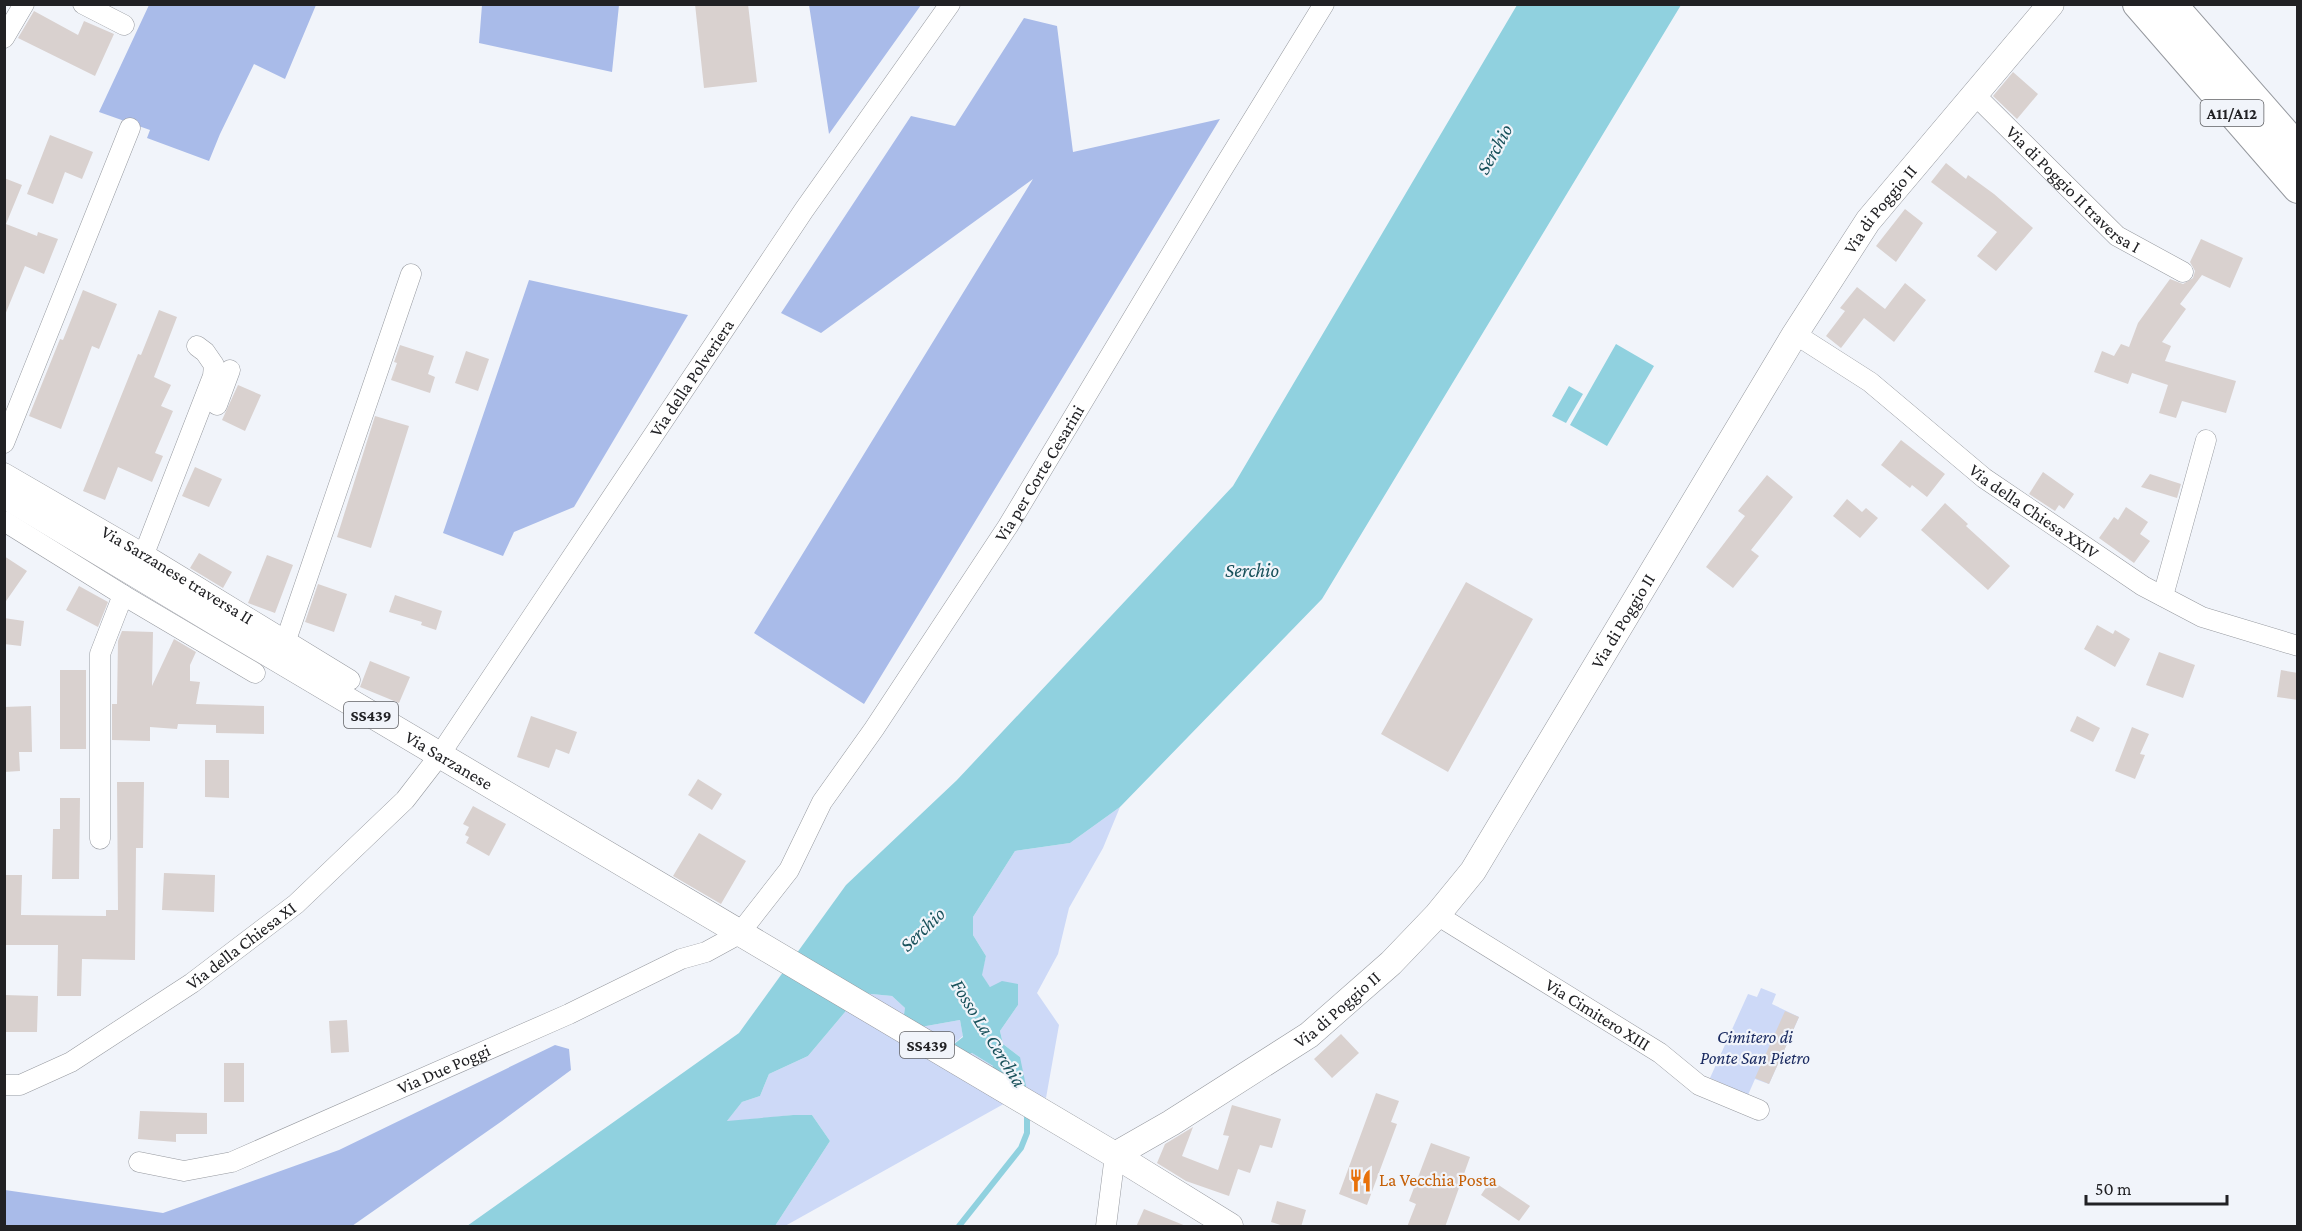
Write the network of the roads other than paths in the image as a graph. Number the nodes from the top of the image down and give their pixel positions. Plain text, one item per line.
1 (24, 4) edge
2 (82, 4) edge
3 (950, 4) edge
4 (1324, 4) edge
5 (2051, 4) edge
6 (2138, 4) edge
7 (2174, 21) edge
8 (124, 25) dead end
9 (4, 38) edge
10 (1974, 94) junction
11 (130, 128) dead end
12 (2298, 149) edge
13 (2298, 188) edge
14 (2183, 272) dead end
15 (411, 274) dead end
16 (1795, 334) junction
17 (197, 346) dead end
18 (230, 370) dead end
19 (2206, 440) dead end
20 (4, 443) edge
21 (4, 473) edge
22 (4, 495) edge
23 (4, 521) edge
24 (149, 557) junction
25 (123, 595) junction
26 (2163, 596) junction
27 (286, 640) junction
28 (2298, 646) edge
29 (255, 674) dead end
30 (350, 680) dead end
31 (439, 756) junction
32 (100, 839) dead end
33 (1437, 915) junction
34 (739, 934) junction
35 (4, 1085) edge
36 (1759, 1110) dead end
37 (1115, 1155) junction
38 (139, 1162) dead end
39 (1106, 1227) edge
40 (1230, 1227) edge

1 - 9 street
2 - 8 street
3 - 31 street, Via della Polveriera
4 - 34 street, Via per Corte Cesarini
5 - 10 main road, Via di Poggio II
6 - 7 highway, A11/A12
7 - 12 highway, A11/A12
7 - 13 highway, A11/A12
10 - 14 street, Via di Poggio II traversa I
10 - 16 main road, Via di Poggio II
11 - 20 street
15 - 27 street
16 - 26 street, Via della Chiesa XXIV
16 - 33 main road, Via di Poggio II
17 - 24 street
18 - 24 street
19 - 26 street
21 - 24 street, Via Sarzanese traversa II
22 - 31 main road, Via Sarzanese / SS439
23 - 25 street
24 - 27 street, Via Sarzanese traversa II
25 - 29 street
25 - 32 street
26 - 28 street, Via della Chiesa XXIV
27 - 30 street, Via Sarzanese traversa II
31 - 34 main road, Via Sarzanese / SS439
31 - 35 street, Via della Chiesa XI
33 - 36 street, Via Cimitero XIII
33 - 37 main road, Via di Poggio II
34 - 37 main road, SS439
34 - 38 street, Via Due Poggi
37 - 39 street
37 - 40 main road, SS439

